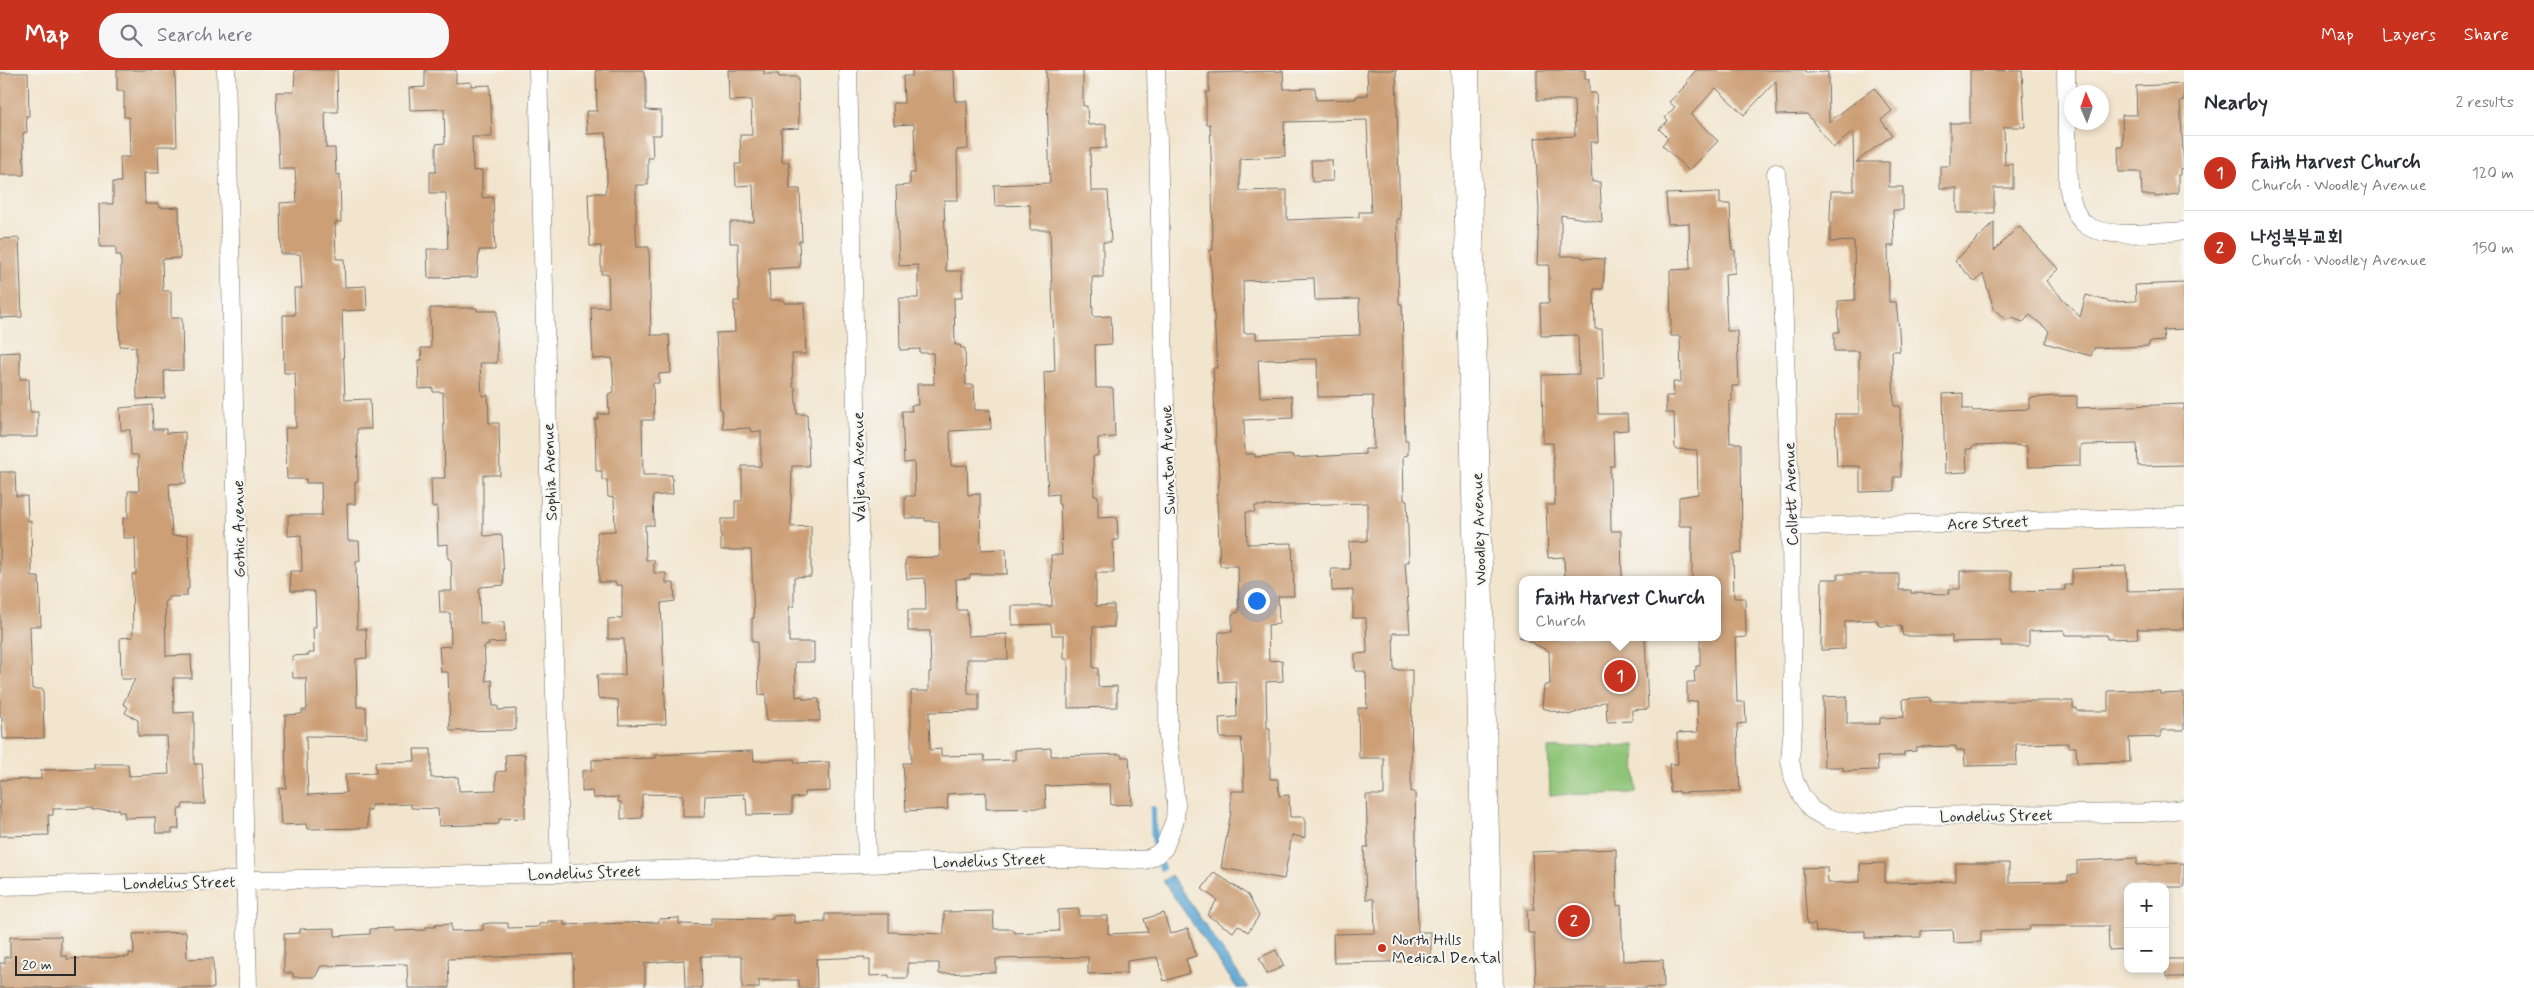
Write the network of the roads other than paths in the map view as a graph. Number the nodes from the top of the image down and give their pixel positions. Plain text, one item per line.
1 (226, 70) edge
2 (538, 70) edge
3 (848, 70) edge
4 (1156, 70) edge
5 (1465, 70) edge
6 (2066, 70) edge
7 (1776, 174) dead end
8 (2184, 231) edge
9 (2184, 517) edge
10 (1791, 527) junction
11 (2184, 809) edge
12 (1812, 810) joint
13 (1164, 848) joint
14 (867, 864) junction
15 (560, 873) junction
16 (246, 880) junction
17 (0, 886) edge
18 (248, 988) edge
19 (1489, 988) edge

1 - 16 street, Gothic Avenue
2 - 15 street, Sophia Avenue
3 - 14 street, Valjean Avenue
4 - 13 street, Swinton Avenue
5 - 19 main road, Woodley Avenue
6 - 8 street
7 - 10 street, Collett Avenue
9 - 10 street, Acre Street
10 - 12 street, Collett Avenue
11 - 12 street, Londelius Street
13 - 14 street, Londelius Street
14 - 15 street, Londelius Street
15 - 16 street, Londelius Street
16 - 17 street, Londelius Street
16 - 18 street, Gothic Avenue

